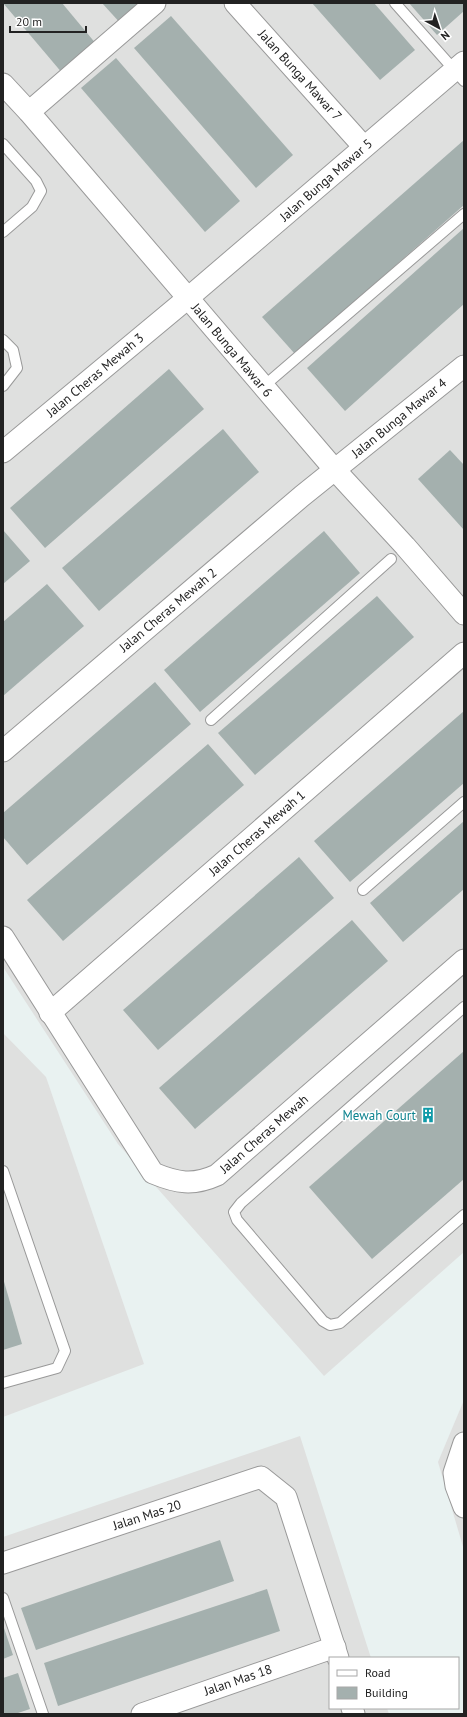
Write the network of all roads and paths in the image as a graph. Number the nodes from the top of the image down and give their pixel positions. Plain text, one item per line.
1 (155, 3) edge
2 (235, 3) edge
3 (395, 3) edge
4 (461, 71) edge
5 (3, 84) edge
6 (28, 112) junction
7 (3, 144) edge
8 (364, 147) junction
9 (464, 214) edge
10 (3, 232) edge
11 (188, 298) junction
12 (3, 340) edge
13 (464, 366) edge
14 (3, 386) edge
15 (264, 386) junction
16 (3, 452) edge
17 (335, 470) junction
18 (391, 558) dead end
19 (464, 614) edge
20 (464, 653) edge
21 (212, 720) dead end
22 (3, 751) edge
23 (464, 802) edge
24 (363, 890) dead end
25 (3, 937) edge
26 (464, 960) edge
27 (464, 1007) edge
28 (50, 1014) junction
29 (3, 1171) edge
30 (464, 1216) edge
31 (3, 1383) edge
32 (464, 1443) edge
33 (464, 1507) edge
34 (3, 1563) edge
35 (3, 1598) edge
36 (337, 1652) edge
37 (43, 1714) edge
38 (142, 1714) edge

1 - 6 street
2 - 8 street, Jalan Bunga Mawar 7
3 - 4 lane
4 - 8 street, Jalan Bunga Mawar 5
5 - 6 street, Jalan Bunga Mawar 6
6 - 11 street, Jalan Bunga Mawar 6
7 - 10 lane
8 - 11 street, Jalan Bunga Mawar 5
9 - 15 lane
11 - 15 street, Jalan Bunga Mawar 6
11 - 16 street, Jalan Cheras Mewah 3
12 - 14 lane
13 - 17 street, Jalan Bunga Mawar 4
15 - 17 street, Jalan Bunga Mawar 6
17 - 19 street, Jalan Bunga Mawar 6
17 - 22 street, Jalan Cheras Mewah 2
18 - 21 lane
20 - 28 street, Jalan Cheras Mewah 1
23 - 24 lane
25 - 28 street, Jalan Cheras Mewah
26 - 28 street, Jalan Cheras Mewah
27 - 30 lane
29 - 31 lane
32 - 33 street
34 - 36 street, Jalan Mas 20
35 - 37 lane
36 - 38 street, Jalan Mas 18

